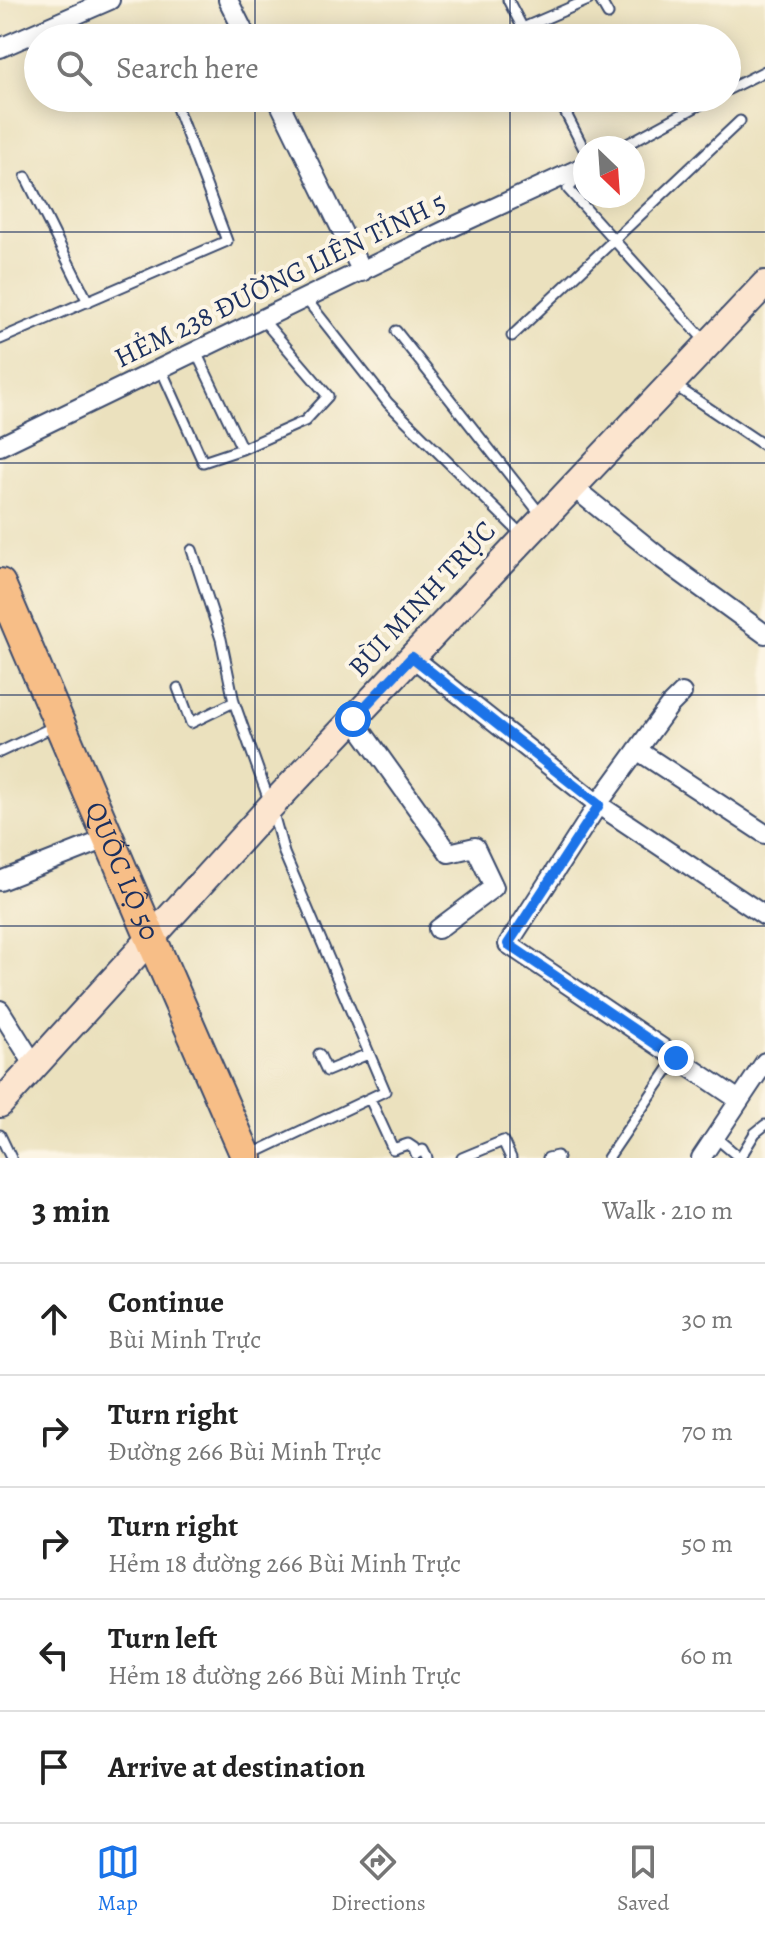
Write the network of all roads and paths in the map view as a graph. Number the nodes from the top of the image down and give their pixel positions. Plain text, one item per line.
1 (110, 0) edge
2 (228, 0) edge
3 (508, 0) edge
4 (588, 0) edge
5 (600, 0) edge
6 (608, 14) dead end
7 (55, 24) edge
8 (240, 24) edge
9 (520, 24) edge
10 (542, 24) edge
11 (0, 26) edge
12 (24, 37) edge
13 (4, 46) edge
14 (765, 71) edge
15 (741, 83) edge
16 (179, 112) edge
17 (284, 112) edge
18 (565, 112) edge
19 (686, 112) edge
20 (740, 121) dead end
21 (577, 136) edge
22 (642, 136) edge
23 (573, 174) edge
24 (26, 177) dead end
25 (584, 208) edge
26 (612, 241) junction
27 (362, 272) junction
28 (765, 284) edge
29 (306, 299) junction
30 (88, 302) junction
31 (263, 320) junction
32 (396, 331) dead end
33 (512, 336) dead end
34 (0, 339) edge
35 (708, 345) junction
36 (196, 352) junction
37 (161, 369) junction
38 (671, 383) junction
39 (0, 446) edge
40 (765, 446) edge
41 (242, 449) junction
42 (573, 487) junction
43 (544, 518) junction
44 (525, 538) junction
45 (192, 550) dead end
46 (0, 584) edge
47 (765, 634) edge
48 (412, 657) junction
49 (178, 688) dead end
50 (682, 693) dead end
51 (234, 702) junction
52 (353, 719) junction
53 (60, 724) junction
54 (637, 750) junction
55 (0, 752) edge
56 (599, 805) junction
57 (271, 806) junction
58 (765, 834) edge
59 (109, 838) junction
60 (0, 881) edge
61 (765, 916) edge
62 (438, 929) dead end
63 (151, 938) junction
64 (0, 1010) edge
65 (319, 1054) dead end
66 (368, 1054) junction
67 (676, 1058) junction
68 (765, 1062) edge
69 (35, 1066) junction
70 (370, 1099) junction
71 (739, 1100) junction
72 (0, 1104) edge
73 (765, 1125) edge
74 (0, 1135) edge
75 (715, 1137) junction
76 (741, 1157) edge
77 (11, 1158) edge
78 (246, 1158) edge
79 (427, 1158) edge
80 (462, 1158) edge
81 (511, 1158) edge
82 (548, 1158) edge
83 (558, 1158) edge
84 (608, 1158) edge
85 (701, 1158) edge

1 - 7 street
2 - 8 street
3 - 9 lane
4 - 10 lane
5 - 6 lane
11 - 13 street
12 - 13 street
14 - 15 lane
16 - 30 lane
17 - 27 street
18 - 21 lane
19 - 22 lane
20 - 26 lane
23 - 27 street, HẺM 238 ĐƯỜNG LIÊN TỈNH 5
24 - 30 lane
25 - 26 lane
26 - 33 lane
26 - 35 lane
27 - 29 street, HẺM 238 ĐƯỜNG LIÊN TỈNH 5
28 - 35 street, BÙI MINH TRỰC
29 - 31 street, HẺM 238 ĐƯỜNG LIÊN TỈNH 5
29 - 44 lane
30 - 34 lane
31 - 36 street, HẺM 238 ĐƯỜNG LIÊN TỈNH 5
31 - 41 lane
32 - 43 lane
35 - 38 street, BÙI MINH TRỰC
36 - 37 street, HẺM 238 ĐƯỜNG LIÊN TỈNH 5
36 - 41 lane
37 - 39 street, HẺM 238 ĐƯỜNG LIÊN TỈNH 5
37 - 41 lane
38 - 40 lane
38 - 42 street, BÙI MINH TRỰC
42 - 43 street, BÙI MINH TRỰC
42 - 47 street
43 - 44 street, BÙI MINH TRỰC
44 - 48 street, BÙI MINH TRỰC
45 - 51 lane
46 - 53 main road, QUỐC LỘ 50
48 - 52 street, BÙI MINH TRỰC
48 - 56 street
49 - 51 lane
50 - 54 street
51 - 57 lane
52 - 57 street, BÙI MINH TRỰC
52 - 62 street
53 - 55 lane
53 - 59 main road, QUỐC LỘ 50
54 - 56 street
54 - 58 street
56 - 61 street
56 - 67 street
57 - 63 street, BÙI MINH TRỰC
57 - 66 lane
59 - 60 street
59 - 63 main road, QUỐC LỘ 50
63 - 69 street, BÙI MINH TRỰC
63 - 78 main road, QUỐC LỘ 50
64 - 69 street
65 - 66 lane
66 - 70 lane
67 - 71 street
67 - 84 lane
68 - 71 street
69 - 72 street, BÙI MINH TRỰC
70 - 78 lane
70 - 79 lane
71 - 75 street
73 - 76 lane
74 - 77 lane
75 - 76 lane
75 - 85 street
80 - 81 lane
82 - 83 lane

